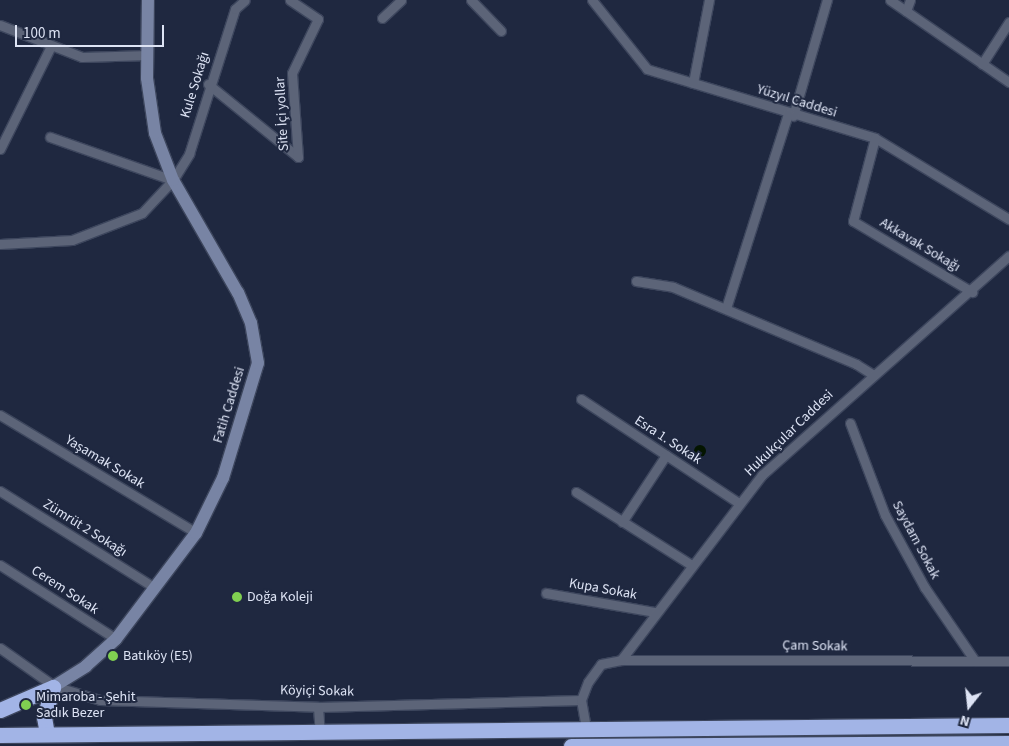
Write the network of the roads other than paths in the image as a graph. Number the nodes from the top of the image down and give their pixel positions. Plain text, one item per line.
1 (148, 0) edge
2 (245, 0) edge
3 (290, 0) edge
4 (401, 0) edge
5 (471, 0) edge
6 (592, 0) edge
7 (709, 0) edge
8 (827, 0) edge
9 (890, 0) edge
10 (910, 0) edge
11 (906, 11) junction
12 (382, 18) dead end
13 (1009, 22) edge
14 (0, 25) edge
15 (501, 31) dead end
16 (51, 46) junction
17 (148, 55) junction
18 (982, 64) junction
19 (1009, 82) edge
20 (693, 83) junction
21 (208, 84) junction
22 (790, 115) junction
23 (50, 137) dead end
24 (876, 138) junction
25 (1, 145) edge
26 (173, 180) junction
27 (1009, 219) edge
28 (0, 244) edge
29 (1009, 256) edge
30 (636, 281) dead end
31 (972, 292) junction
32 (726, 308) junction
33 (872, 374) junction
34 (580, 398) dead end
35 (0, 415) edge
36 (850, 423) dead end
37 (666, 455) junction
38 (0, 491) edge
39 (576, 492) dead end
40 (740, 504) junction
41 (622, 522) junction
42 (196, 532) junction
43 (690, 564) junction
44 (0, 565) edge
45 (155, 588) junction
46 (546, 593) dead end
47 (655, 612) junction
48 (116, 639) junction
49 (0, 648) edge
50 (621, 660) junction
51 (975, 661) junction
52 (1009, 661) edge
53 (54, 686) junction
54 (581, 700) junction
55 (318, 707) junction
56 (0, 710) edge
57 (1009, 725) edge
58 (586, 728) junction
59 (320, 733) junction
60 (47, 734) junction
61 (0, 735) edge
62 (1009, 743) edge
63 (571, 746) edge

1 - 17 main road, Fatih Caddesi
2 - 21 street, Kule Sokağı
3 - 21 street, Site İçi yollar
4 - 12 street
5 - 15 street
6 - 20 street, Yüzyıl Caddesi
7 - 20 street
8 - 22 street
9 - 11 street
10 - 11 street
11 - 18 street
13 - 18 street
14 - 16 street
16 - 17 street
16 - 25 street
17 - 26 main road, Fatih Caddesi
18 - 19 street
20 - 22 street, Yüzyıl Caddesi
21 - 26 street, Kule Sokağı
22 - 24 street, Yüzyıl Caddesi
22 - 32 street
23 - 26 street
24 - 27 street, Yüzyıl Caddesi
24 - 31 street, Akkavak Sokağı
26 - 28 street, Kule Sokağı
26 - 42 main road, Fatih Caddesi
29 - 31 street, Hukukçular Caddesi
30 - 32 street
31 - 33 street, Hukukçular Caddesi
32 - 33 street
33 - 40 street, Hukukçular Caddesi
34 - 37 street, Esra 1. Sokak
35 - 42 street, Yaşamak Sokak
36 - 51 street, Saydam Sokak
37 - 40 street, Esra 1. Sokak
37 - 41 street
38 - 45 street, Zümrüt 2 Sokağı
39 - 41 street
40 - 43 street, Hukukçular Caddesi
41 - 43 street
42 - 45 main road, Fatih Caddesi
43 - 47 street, Hukukçular Caddesi
44 - 48 street, Cerem Sokak
45 - 48 main road, Fatih Caddesi
46 - 47 street, Kupa Sokak
47 - 50 street, Hukukçular Caddesi
48 - 53 main road, Fatih Caddesi
49 - 53 street, Köyiçi Sokak
50 - 51 street, Çam Sokak
50 - 54 street
51 - 52 street, Çam Sokak
53 - 55 street, Köyiçi Sokak
53 - 56 highway
53 - 60 highway
54 - 55 street, Köyiçi Sokak
54 - 58 street
55 - 59 street
57 - 58 highway
58 - 59 highway
59 - 60 highway
60 - 61 highway
62 - 63 highway

